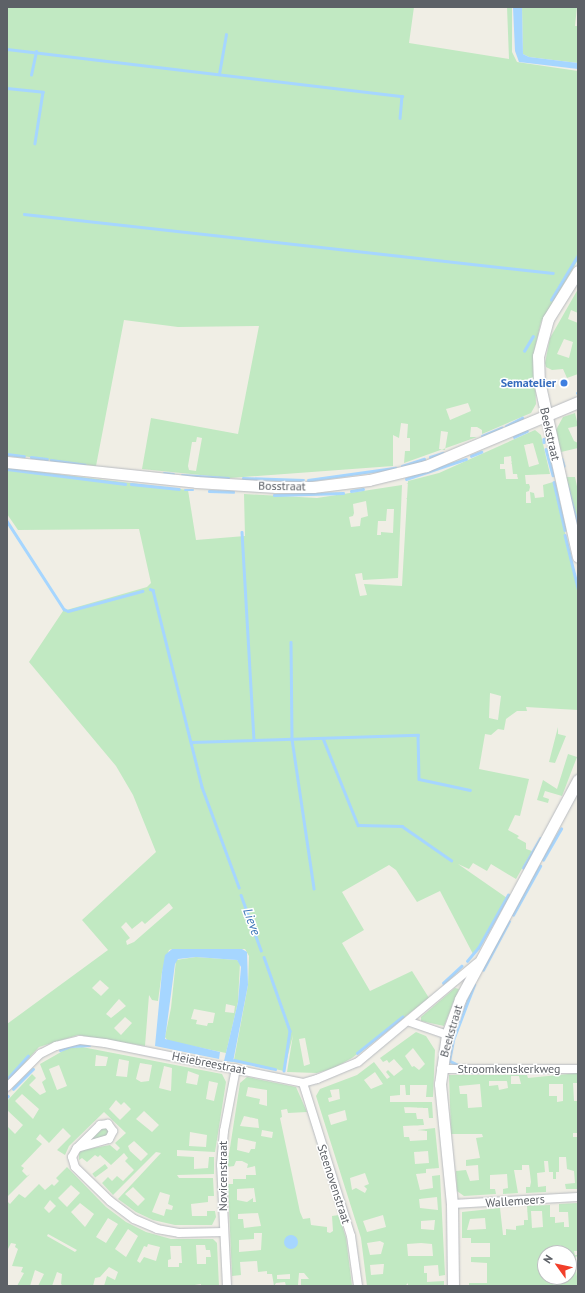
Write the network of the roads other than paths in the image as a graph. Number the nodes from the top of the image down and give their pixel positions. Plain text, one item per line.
1 (578, 271) edge
2 (578, 402) edge
3 (546, 414) junction
4 (7, 462) edge
5 (578, 558) edge
6 (578, 780) edge
7 (481, 960) junction
8 (410, 1022) junction
9 (447, 1035) junction
10 (236, 1068) junction
11 (441, 1069) junction
12 (578, 1069) edge
13 (303, 1083) junction
14 (7, 1087) edge
15 (77, 1148) dead end
16 (578, 1197) edge
17 (452, 1204) junction
18 (224, 1232) junction
19 (227, 1286) edge
20 (358, 1286) edge
21 (453, 1286) edge

1 - 3 street, Beekstraat
2 - 3 street, Bosstraat
3 - 4 street, Bosstraat
3 - 5 street, Beekstraat
6 - 7 street, Beekstraat
7 - 8 street
7 - 9 street, Beekstraat
8 - 9 street
8 - 13 street
9 - 11 street, Beekstraat
10 - 13 street, Heiebreestraat
10 - 14 street, Heiebreestraat
10 - 18 street, Novicenstraat
11 - 12 street, Stroomkenskerkweg
11 - 17 street, Beekstraat
13 - 20 street, Steenovenstraat
15 - 18 street
16 - 17 street, Wallemeers
17 - 21 street, Beekstraat
18 - 19 street, Novicenstraat

